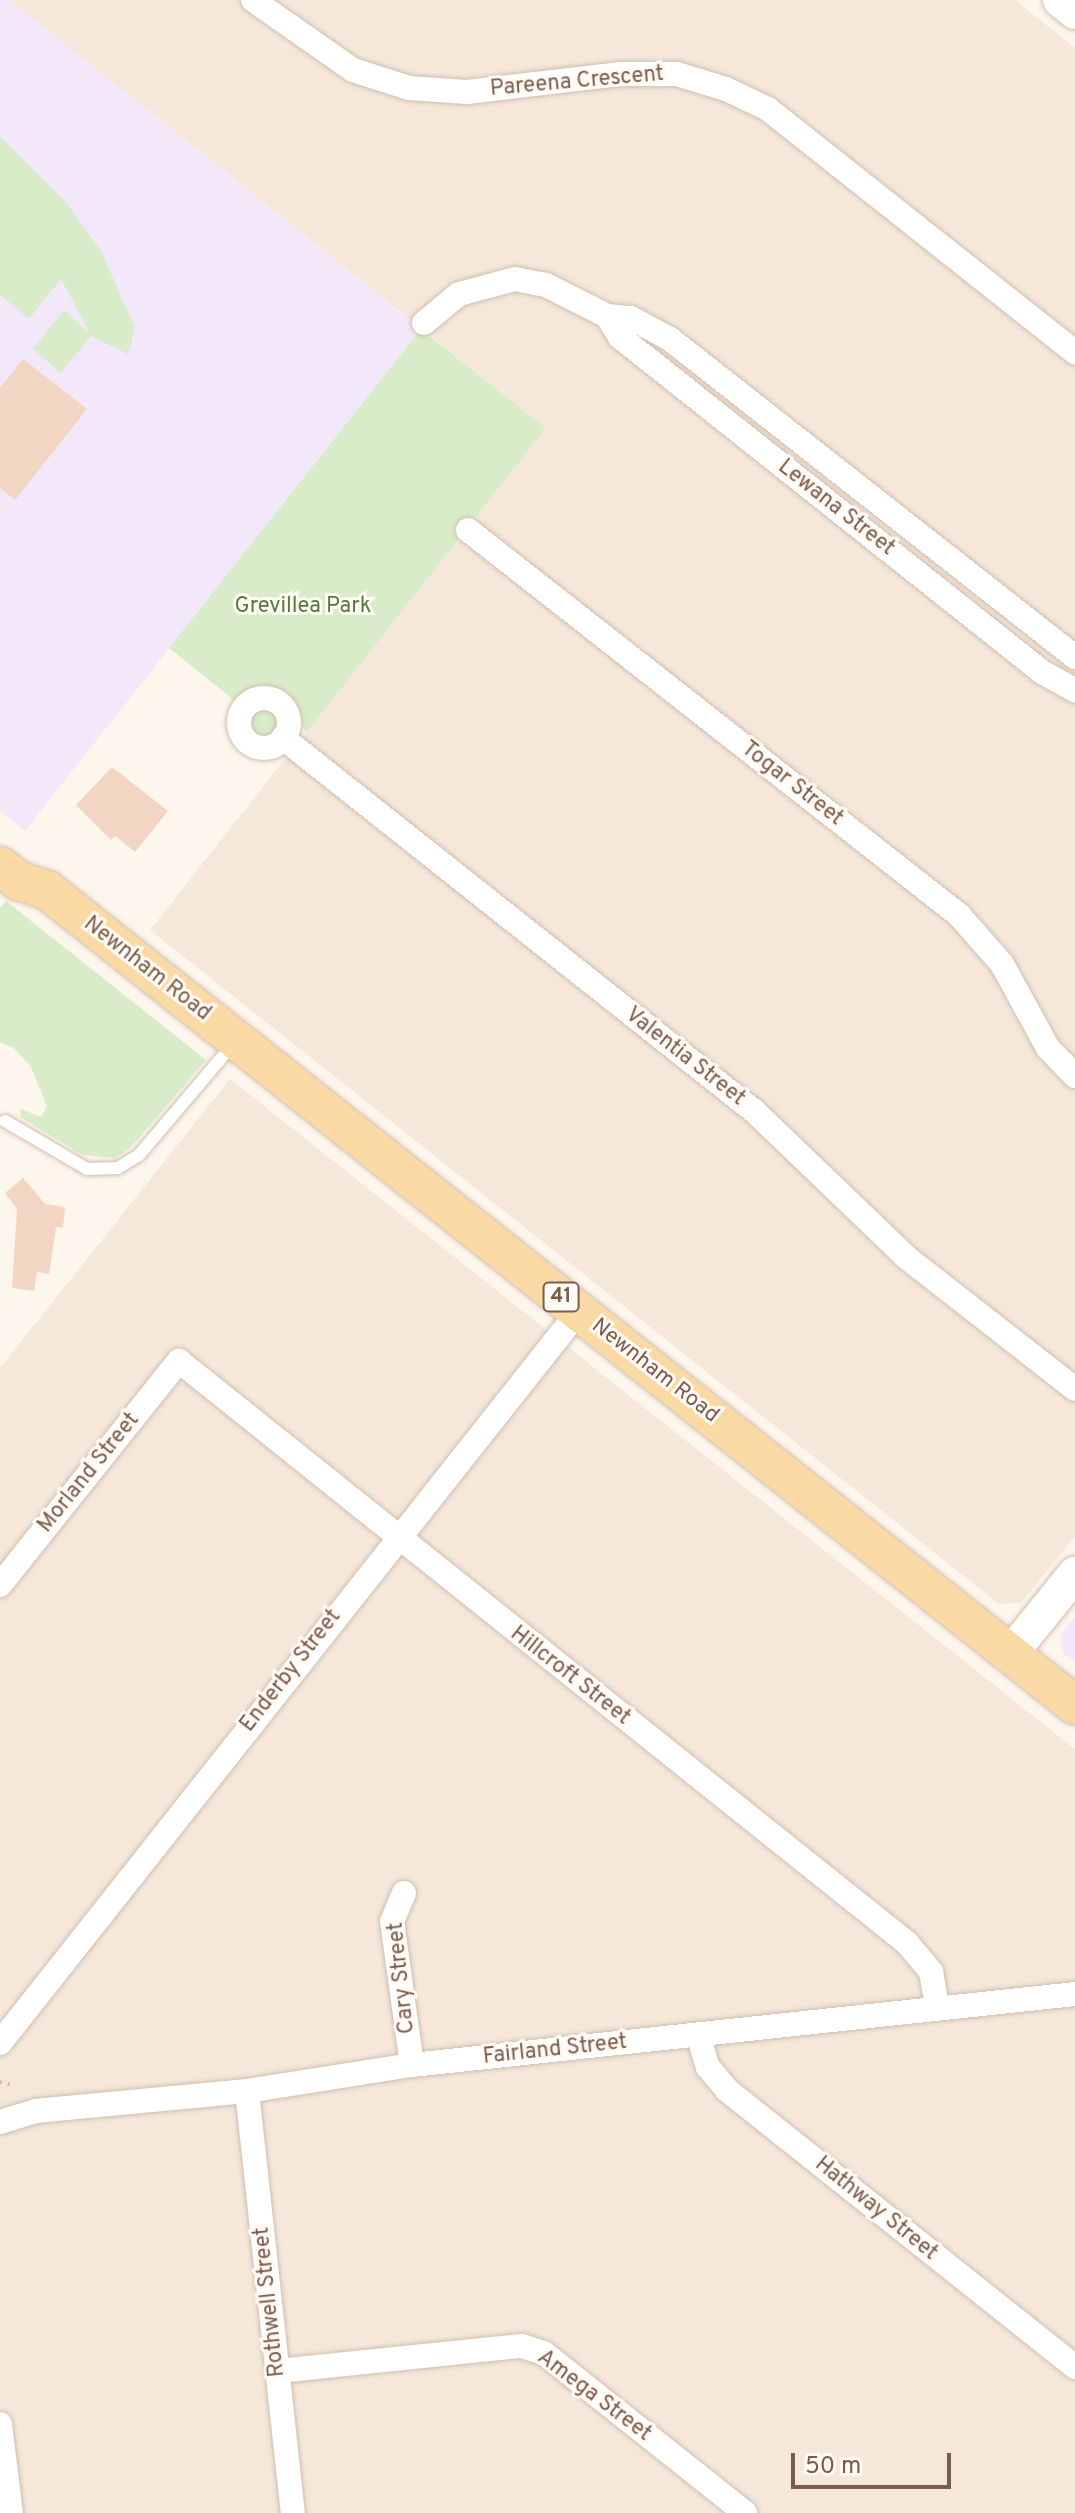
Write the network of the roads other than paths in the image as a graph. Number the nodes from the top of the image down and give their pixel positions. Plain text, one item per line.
1 (253, 0) edge
2 (1060, 0) edge
3 (1075, 12) edge
4 (607, 316) junction
5 (424, 323) dead end
6 (1075, 352) edge
7 (468, 530) dead end
8 (1075, 657) edge
9 (1075, 690) edge
10 (283, 738) dead end
11 (0, 837) edge
12 (0, 866) edge
13 (47, 890) junction
14 (237, 1040) junction
15 (1075, 1076) edge
16 (5, 1121) dead end
17 (579, 1311) junction
18 (179, 1361) joint
19 (1075, 1389) edge
20 (396, 1538) junction
21 (1075, 1574) edge
22 (0, 1585) edge
23 (1011, 1653) junction
24 (1075, 1705) edge
25 (404, 1893) dead end
26 (1075, 1994) edge
27 (937, 2006) junction
28 (698, 2035) junction
29 (2, 2038) edge
30 (412, 2065) junction
31 (247, 2091) junction
32 (6, 2093) edge
33 (35, 2111) junction
34 (0, 2122) edge
35 (1075, 2367) edge
36 (278, 2371) junction
37 (0, 2424) edge
38 (11, 2513) edge
39 (293, 2513) edge
40 (745, 2513) edge

1 - 6 street, Pareena Crescent
2 - 3 street
4 - 5 street, Lewana Street
4 - 8 street, Lewana Street
4 - 9 street, Lewana Street
7 - 15 street, Togar Street
10 - 19 street, Valentia Street
11 - 13 main road, Newnham Road / 41
12 - 13 main road, Newnham Road / 41
13 - 14 main road, Newnham Road / 41
14 - 16 lane
14 - 17 main road, Newnham Road / 41
17 - 20 street, Enderby Street
17 - 23 main road, Newnham Road / 41
18 - 20 street, Hillcroft Street
18 - 22 street, Morland Street
20 - 27 street, Hillcroft Street
20 - 29 street, Enderby Street
21 - 23 street
23 - 24 main road, Newnham Road / 41
25 - 30 street, Cary Street
26 - 27 street, Fairland Street
27 - 28 street, Fairland Street
28 - 30 street, Fairland Street
28 - 35 street, Hathway Street
30 - 31 street, Fairland Street
31 - 33 street, Fairland Street
31 - 36 street, Rothwell Street
32 - 33 street, Fairland Street
33 - 34 street, Fairland Street
36 - 39 street, Rothwell Street
36 - 40 street, Amega Street
37 - 38 street

